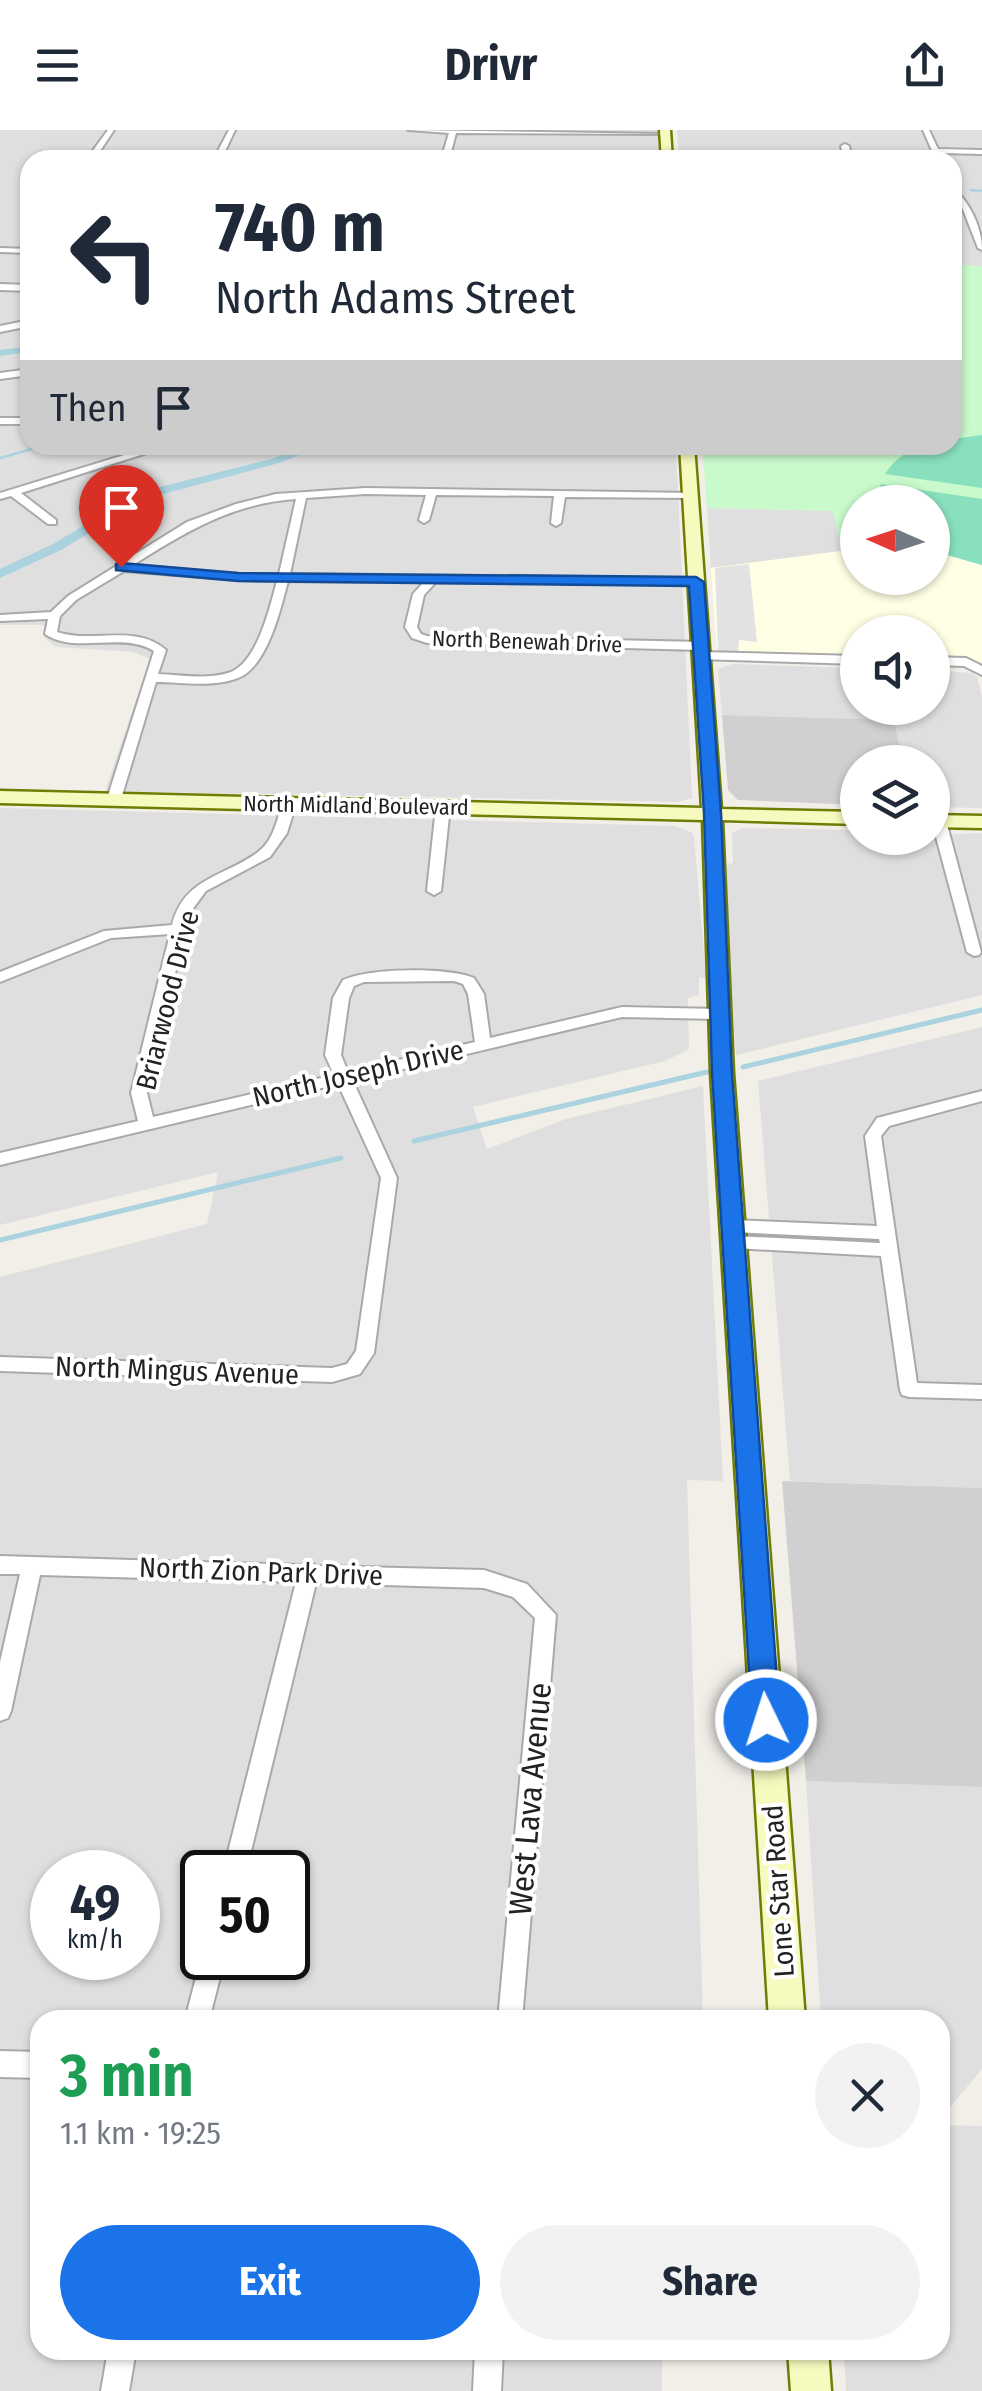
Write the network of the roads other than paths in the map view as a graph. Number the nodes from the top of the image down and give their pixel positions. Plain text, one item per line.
1 (410, 130) edge
2 (453, 131) edge
3 (665, 132) edge
4 (845, 146) dead end
5 (846, 150) edge
6 (962, 203) edge
7 (966, 209) junction
8 (982, 209) edge
9 (982, 246) edge
10 (134, 455) edge
11 (688, 455) edge
12 (13, 492) junction
13 (432, 492) junction
14 (560, 493) junction
15 (302, 494) junction
16 (690, 495) junction
17 (0, 496) edge
18 (424, 520) dead end
19 (52, 522) dead end
20 (556, 524) dead end
21 (121, 567) junction
22 (281, 578) junction
23 (431, 581) junction
24 (696, 582) junction
25 (54, 615) junction
26 (0, 618) edge
27 (701, 651) junction
28 (840, 659) edge
29 (950, 664) edge
30 (978, 668) edge
31 (154, 678) junction
32 (0, 797) edge
33 (114, 800) junction
34 (289, 804) junction
35 (443, 807) junction
36 (712, 813) junction
37 (840, 817) edge
38 (950, 821) edge
39 (982, 822) edge
40 (946, 855) edge
41 (434, 891) dead end
42 (178, 928) junction
43 (974, 952) dead end
44 (0, 977) edge
45 (719, 1014) junction
46 (482, 1044) junction
47 (340, 1077) junction
48 (982, 1096) edge
49 (148, 1124) junction
50 (0, 1159) edge
51 (733, 1234) junction
52 (888, 1241) junction
53 (0, 1364) edge
54 (982, 1392) edge
55 (0, 1564) edge
56 (32, 1564) junction
57 (309, 1571) junction
58 (520, 1590) joint
59 (0, 1711) edge
60 (239, 1850) edge
61 (207, 1980) edge
62 (200, 2010) edge
63 (511, 2010) edge
64 (786, 2010) edge
65 (0, 2064) edge
66 (30, 2065) edge
67 (120, 2360) edge
68 (489, 2360) edge
69 (809, 2360) edge
70 (115, 2391) edge
71 (487, 2391) edge
72 (811, 2391) edge

1 - 2 street
2 - 3 street
4 - 5 street
6 - 7 street
7 - 8 street
7 - 9 street
10 - 12 street
11 - 16 main road, Lone Star Road
12 - 17 street
12 - 19 street
13 - 14 street
13 - 15 street
13 - 18 street
14 - 16 street
14 - 20 street
15 - 21 street
15 - 22 street
16 - 24 main road, Lone Star Road
21 - 22 street
21 - 25 street
22 - 23 street
22 - 31 street
23 - 24 street
23 - 27 street, North Benewah Drive
24 - 27 main road, Lone Star Road
25 - 26 street
25 - 31 street
27 - 28 street
27 - 36 main road, Lone Star Road
29 - 30 street
31 - 33 street
32 - 33 main road, North Midland Boulevard
33 - 34 main road, North Midland Boulevard
34 - 35 main road, North Midland Boulevard
34 - 42 street, Briarwood Drive
35 - 36 main road, North Midland Boulevard
35 - 41 street
36 - 37 main road, North Midland Boulevard
36 - 45 main road, Lone Star Road
38 - 39 main road
40 - 43 street
42 - 44 street
42 - 49 street, Briarwood Drive
45 - 46 street, North Joseph Drive
45 - 51 main road, Lone Star Road
46 - 47 street, North Joseph Drive
46 - 47 street
47 - 49 street, North Joseph Drive
47 - 53 street, North Mingus Avenue
48 - 52 street
49 - 50 street, North Joseph Drive
51 - 52 street
51 - 64 main road, Lone Star Road
52 - 54 street
55 - 56 street, North Zion Park Drive
56 - 57 street, North Zion Park Drive
56 - 59 street
57 - 58 street, North Zion Park Drive
57 - 60 street
58 - 63 street, West Lava Avenue
61 - 62 street
65 - 66 street
67 - 70 street
68 - 71 street
69 - 72 main road

